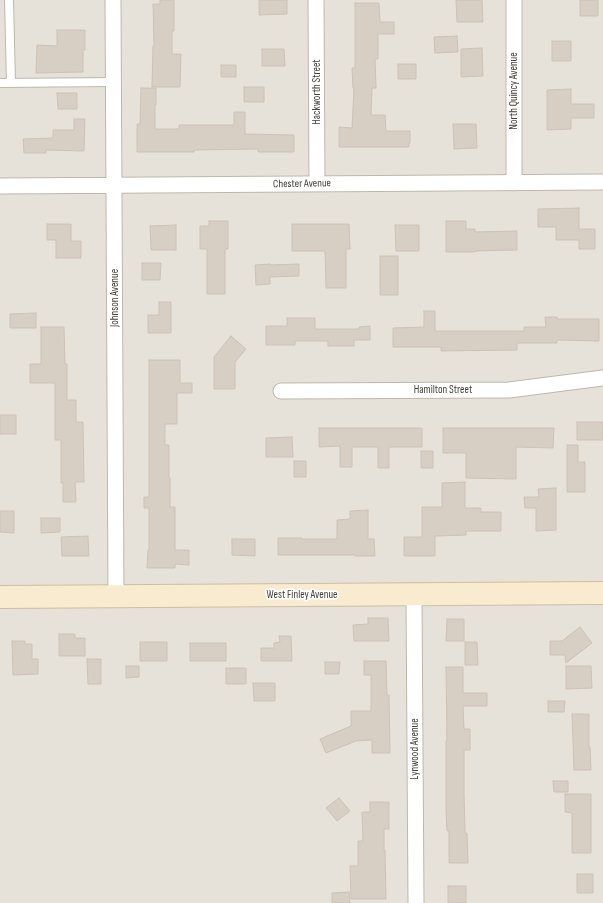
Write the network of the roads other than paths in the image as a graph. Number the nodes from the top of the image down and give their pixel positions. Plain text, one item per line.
1 (9, 0) edge
2 (113, 0) edge
3 (316, 0) edge
4 (514, 0) edge
5 (113, 82) junction
6 (0, 83) edge
7 (11, 83) junction
8 (603, 182) edge
9 (514, 183) junction
10 (317, 184) junction
11 (0, 186) edge
12 (114, 186) junction
13 (603, 378) edge
14 (282, 391) dead end
15 (603, 593) edge
16 (414, 594) junction
17 (116, 596) junction
18 (0, 597) edge
19 (416, 903) edge

1 - 7 lane
2 - 5 street, Johnson Avenue
3 - 10 street, Hackworth Street
4 - 9 street, North Quincy Avenue
5 - 7 lane
5 - 12 street, Johnson Avenue
6 - 7 lane
8 - 9 street, Chester Avenue
9 - 10 street, Chester Avenue
10 - 12 street, Chester Avenue
11 - 12 street, Chester Avenue
12 - 17 street, Johnson Avenue
13 - 14 street, Hamilton Street
15 - 16 main road, West Finley Avenue
16 - 17 main road, West Finley Avenue
16 - 19 street, Lynwood Avenue
17 - 18 main road, West Finley Avenue

